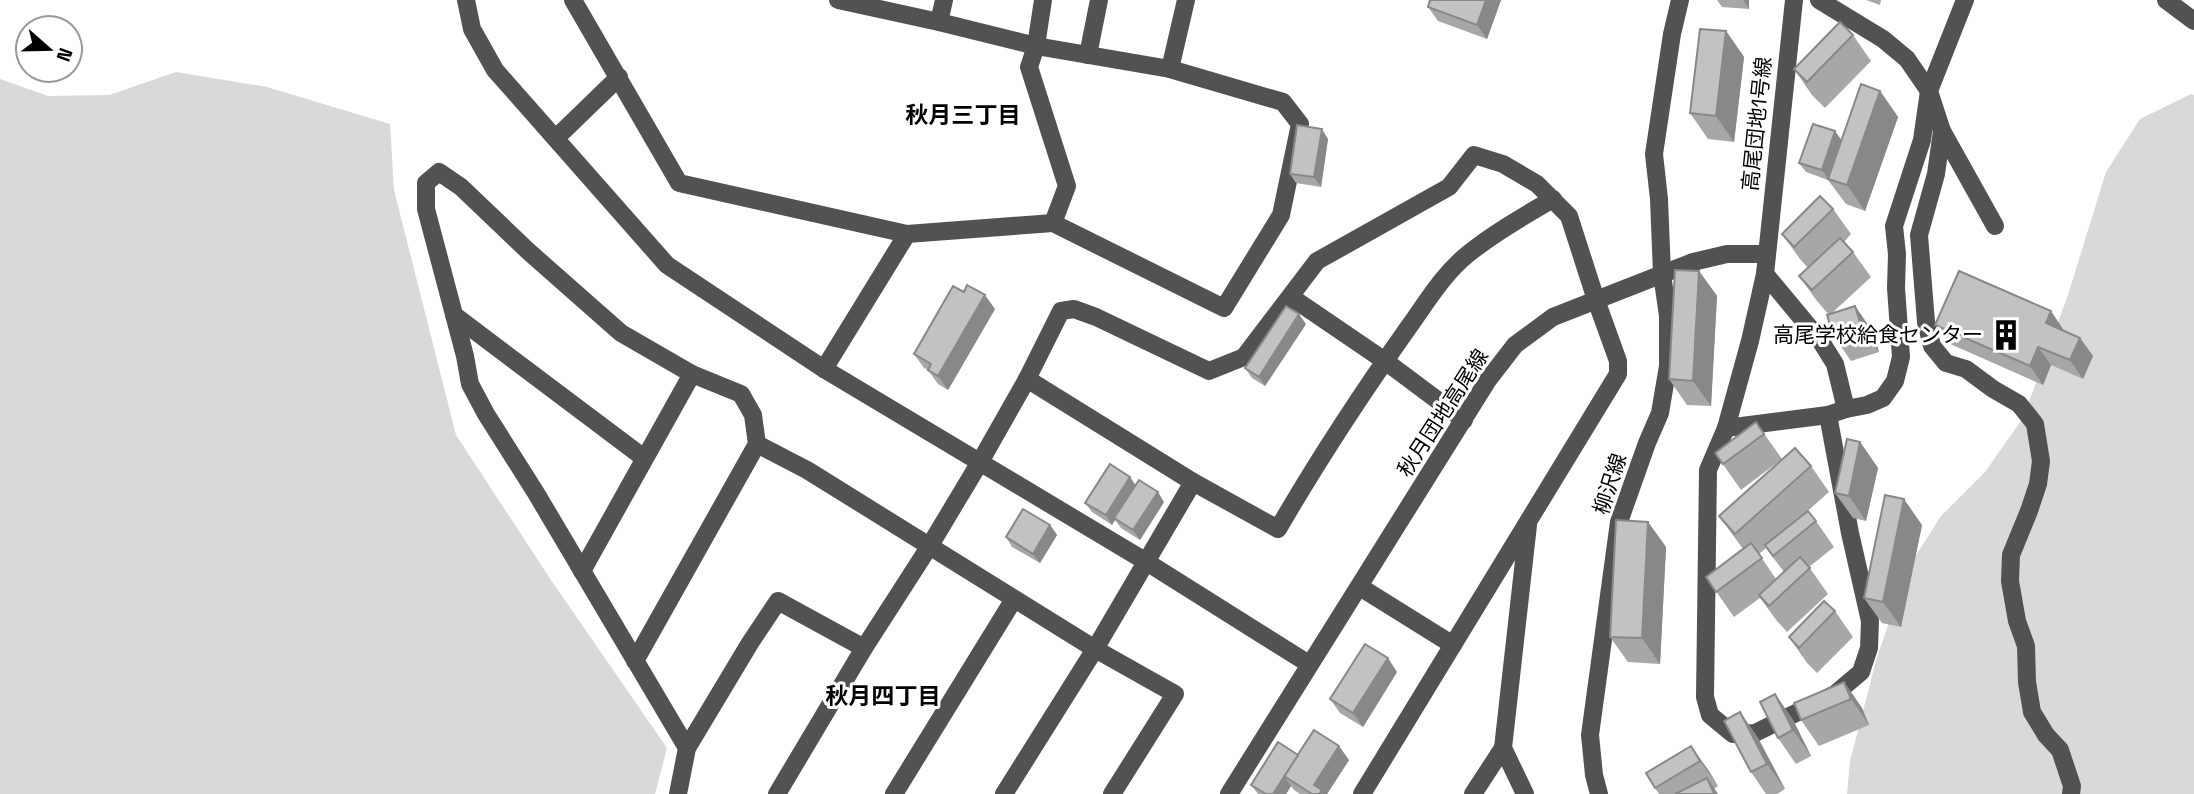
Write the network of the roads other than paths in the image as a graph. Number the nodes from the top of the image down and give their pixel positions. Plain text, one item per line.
1 (466, 0) edge
2 (573, 0) edge
3 (838, 0) edge
4 (944, 0) edge
5 (1043, 0) edge
6 (1099, 0) edge
7 (1186, 0) edge
8 (1680, 0) edge
9 (1794, 0) edge
10 (1819, 0) edge
11 (1965, 0) edge
12 (2166, 0) edge
13 (2194, 21) edge
14 (939, 22) junction
15 (1036, 46) junction
16 (1088, 55) junction
17 (1170, 69) junction
18 (619, 77) junction
19 (1929, 91) junction
20 (1942, 131) junction
21 (556, 138) junction
22 (1553, 199) junction
23 (1053, 223) junction
24 (1995, 226) dead end
25 (907, 234) junction
26 (1766, 254) junction
27 (1662, 274) junction
28 (1765, 274) junction
29 (1291, 297) junction
30 (1596, 300) junction
31 (454, 315) junction
32 (1385, 361) junction
33 (824, 369) junction
34 (692, 374) junction
35 (1027, 379) junction
36 (1846, 409) junction
37 (1828, 415) junction
38 (1464, 420) junction
39 (1726, 428) junction
40 (757, 444) junction
41 (644, 458) junction
42 (980, 462) junction
43 (1193, 482) junction
44 (1529, 518) junction
45 (929, 547) junction
46 (1145, 561) junction
47 (582, 571) junction
48 (1360, 587) junction
49 (1014, 599) junction
50 (1453, 645) junction
51 (864, 648) junction
52 (1095, 649) junction
53 (635, 661) junction
54 (1309, 664) junction
55 (687, 748) junction
56 (1503, 748) junction
57 (678, 794) edge
58 (777, 794) edge
59 (894, 794) edge
60 (1004, 794) edge
61 (1112, 794) edge
62 (1229, 794) edge
63 (1362, 794) edge
64 (1473, 794) edge
65 (1525, 794) edge
66 (1599, 794) edge
67 (2071, 794) edge

1 - 21 street
2 - 18 street
3 - 14 street
4 - 14 street
5 - 15 street
6 - 16 street
7 - 17 street
8 - 27 street, 柳沢線
9 - 26 street, 高尾団地1号線
10 - 19 street
11 - 19 street
12 - 13 street
14 - 15 street
15 - 16 street
15 - 23 street
16 - 17 street
17 - 23 street
18 - 21 street
18 - 25 street
19 - 20 street
19 - 36 street
20 - 24 street
20 - 67 street
21 - 33 street
22 - 29 street
22 - 30 street
22 - 32 street
23 - 25 street
25 - 33 street
26 - 27 street, 秋月団地高尾線
26 - 28 street, 高尾団地1号線
27 - 30 street, 秋月団地高尾線
27 - 66 street, 柳沢線
28 - 36 street
28 - 39 street, 高尾団地1号線
29 - 32 street
29 - 35 street
30 - 38 street, 秋月団地高尾線
30 - 44 street
31 - 34 street
31 - 41 street
31 - 47 street
32 - 38 street
32 - 43 street
33 - 42 street
34 - 40 street
34 - 41 street
35 - 42 street
35 - 43 street
36 - 37 street
37 - 39 street
37 - 39 street, 高尾団地1号線
38 - 48 street, 秋月団地高尾線
40 - 45 street
40 - 53 street
41 - 47 street
42 - 45 street
42 - 46 street
43 - 46 street
44 - 50 street
44 - 56 street
45 - 49 street
45 - 51 street
46 - 52 street
46 - 54 street
47 - 53 street
48 - 50 street
48 - 54 street, 秋月団地高尾線
49 - 52 street
49 - 59 street
50 - 63 street
51 - 55 street
51 - 58 street
52 - 60 street
52 - 61 street
53 - 55 street
54 - 62 street, 秋月団地高尾線
55 - 57 street
56 - 64 street
56 - 65 street

